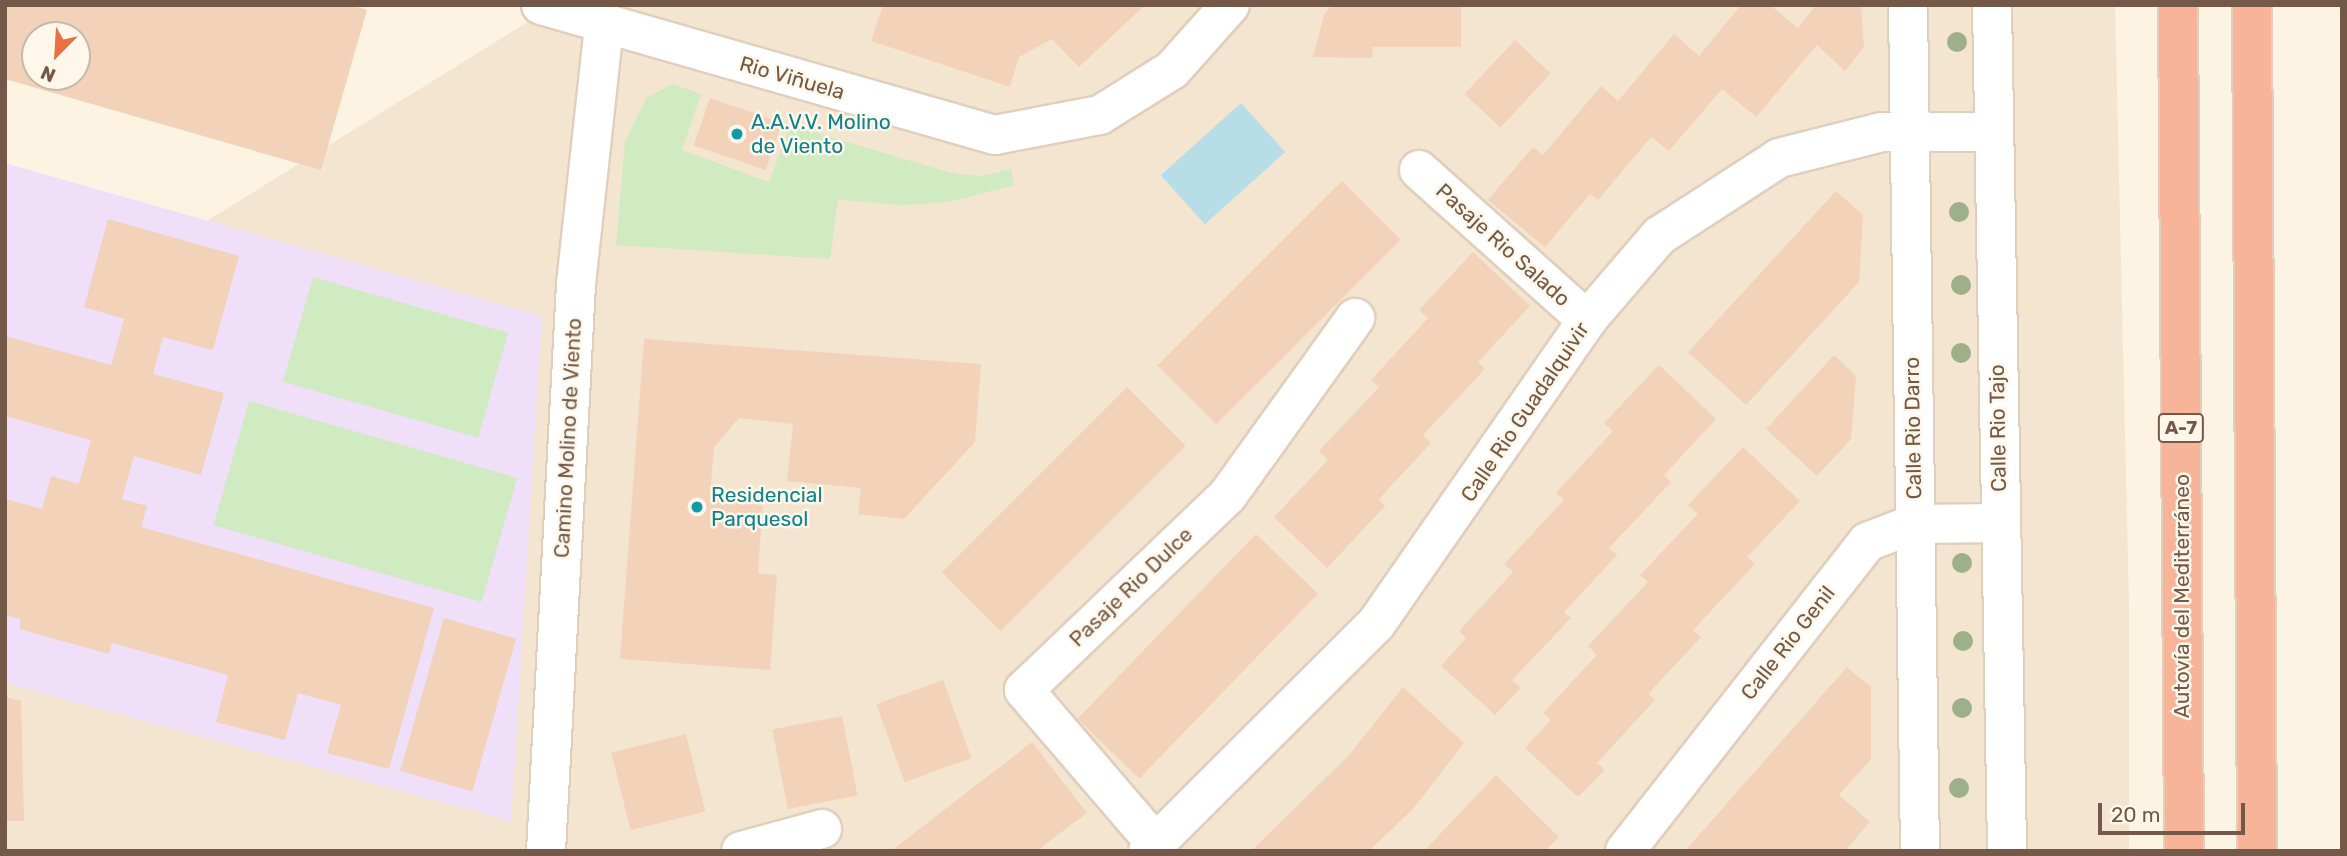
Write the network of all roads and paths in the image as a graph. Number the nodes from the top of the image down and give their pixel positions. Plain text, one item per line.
1 (541, 5) edge
2 (1230, 5) edge
3 (1908, 5) edge
4 (1992, 5) edge
5 (2178, 5) edge
6 (2252, 5) edge
7 (604, 26) junction
8 (1992, 132) junction
9 (1909, 133) junction
10 (1419, 170) dead end
11 (1355, 318) dead end
12 (1587, 320) junction
13 (1999, 523) junction
14 (1914, 524) junction
15 (822, 829) dead end
16 (1152, 848) edge
17 (545, 851) edge
18 (741, 851) edge
19 (1625, 851) edge
20 (1920, 851) edge
21 (2007, 851) edge
22 (2184, 851) edge
23 (2257, 851) edge

1 - 7 street, Rio Viñuela
2 - 7 street, Rio Viñuela
3 - 9 street, Calle Rio Darro
4 - 8 street, Calle Rio Tajo
5 - 22 highway, Autovía del Mediterráneo / A-7
6 - 23 highway
7 - 17 street, Camino Molino de Viento
8 - 9 street, Calle Rio Guadalquivir
8 - 13 street, Calle Rio Tajo
9 - 12 street, Calle Rio Guadalquivir
9 - 14 street, Calle Rio Darro
10 - 12 street, Pasaje Rio Salado
11 - 16 street, Pasaje Rio Dulce
12 - 16 street, Calle Rio Guadalquivir
13 - 14 street, Calle Rio Genil
13 - 21 street, Calle Rio Tajo
14 - 19 street, Calle Rio Genil
14 - 20 street, Calle Rio Darro
15 - 18 street

